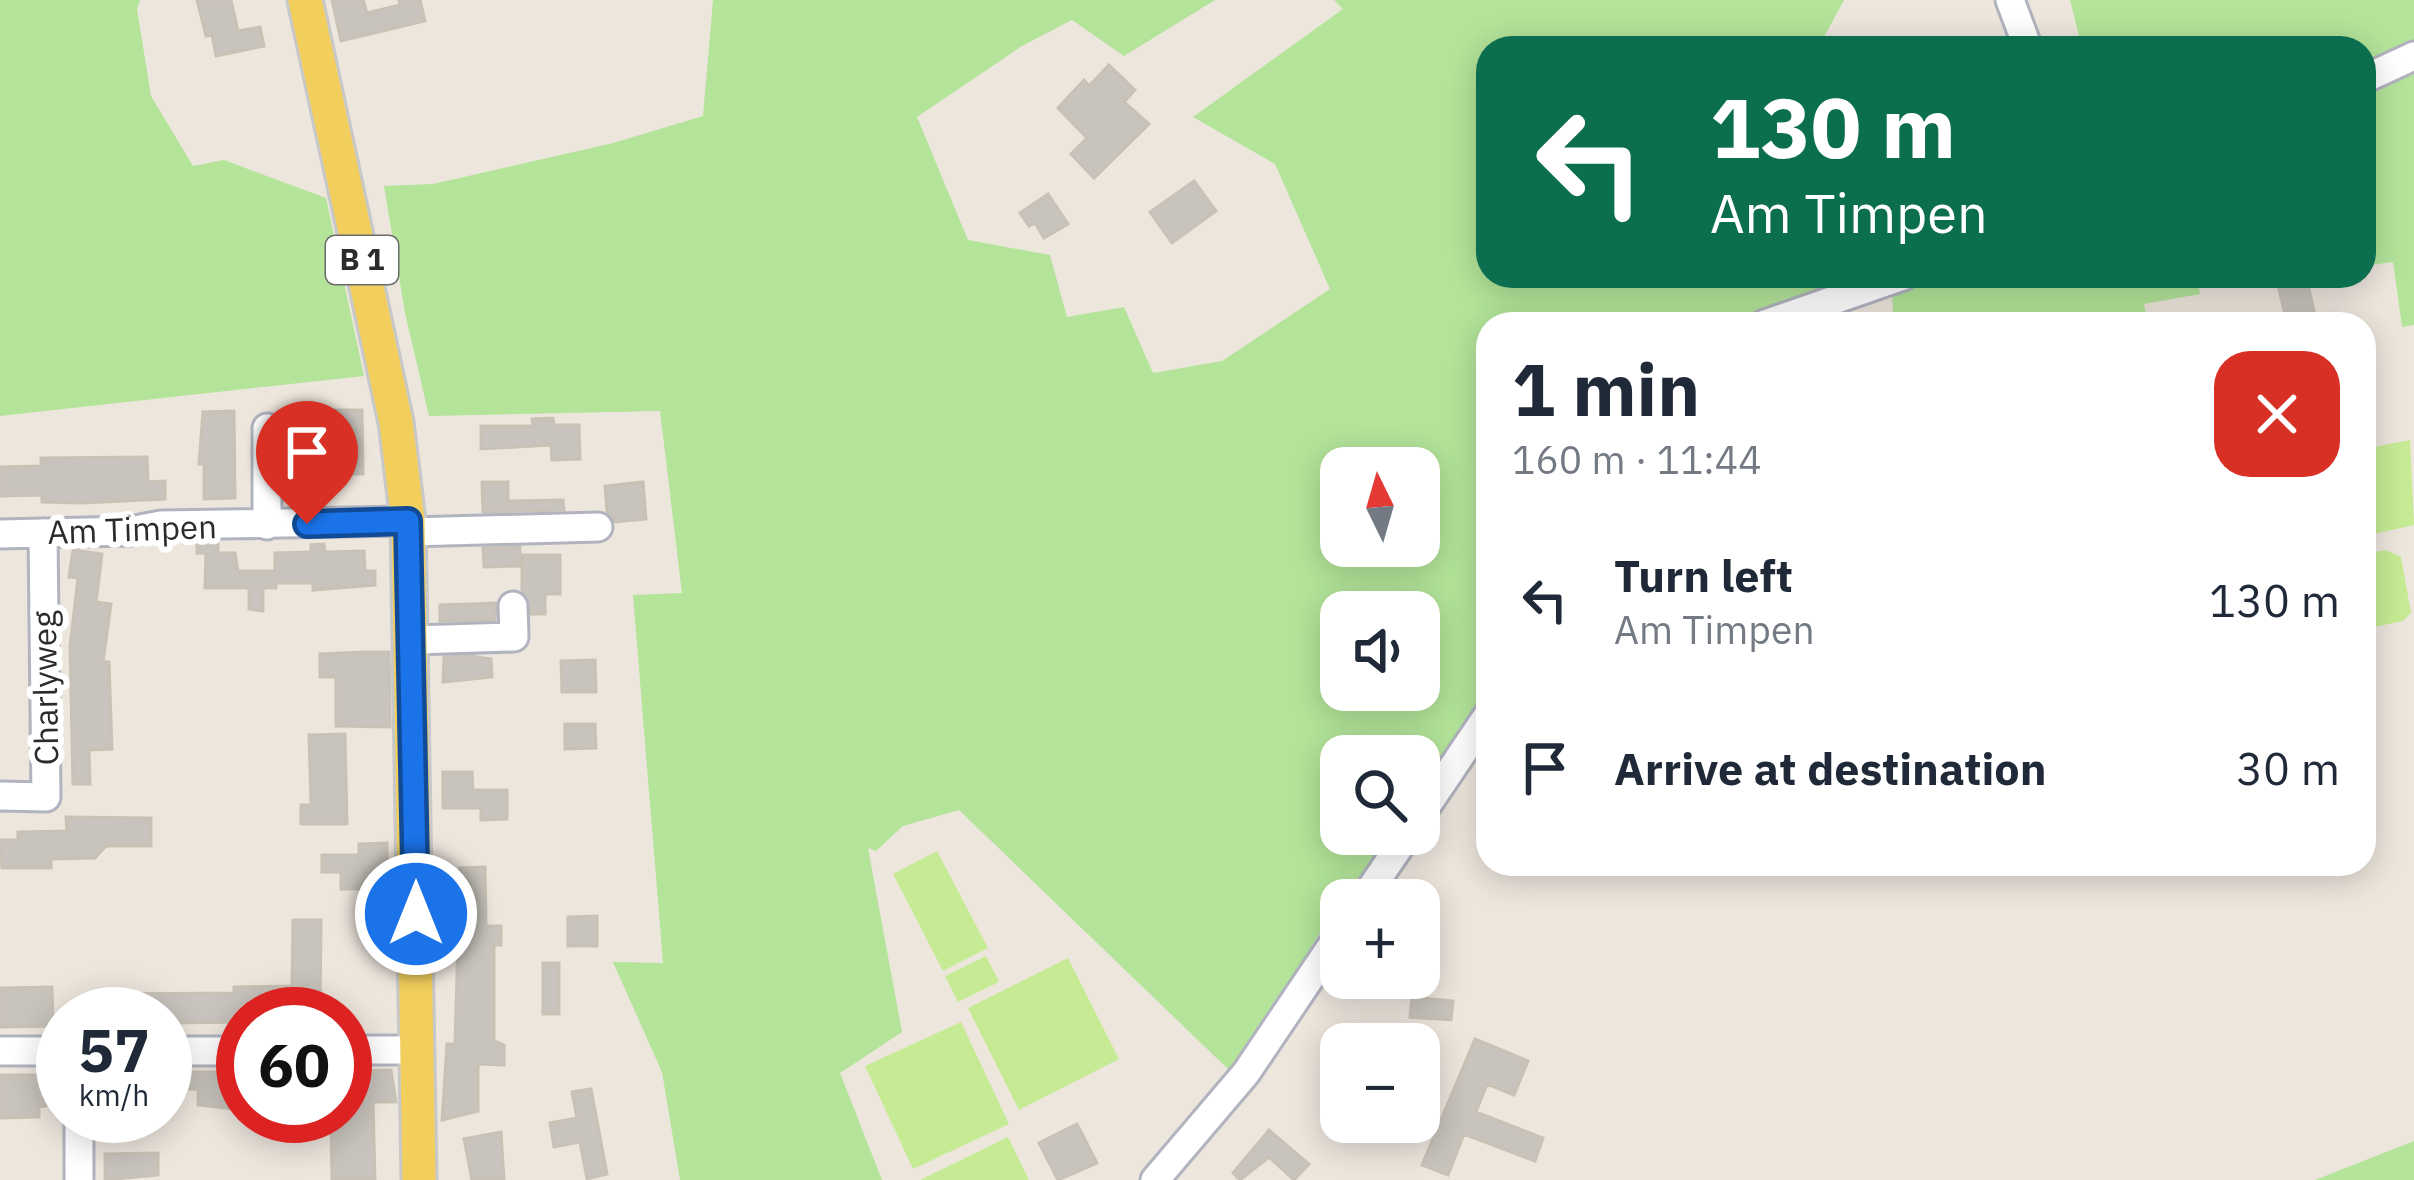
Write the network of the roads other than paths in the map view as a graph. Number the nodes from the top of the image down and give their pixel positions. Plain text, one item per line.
1 (305, 0) edge
2 (2010, 0) edge
3 (2023, 36) edge
4 (2414, 56) edge
5 (2376, 73) edge
6 (1868, 288) edge
7 (1800, 312) edge
8 (266, 428) dead end
9 (267, 525) junction
10 (409, 527) junction
11 (598, 527) dead end
12 (43, 532) junction
13 (0, 534) edge
14 (513, 606) dead end
15 (413, 640) junction
16 (1476, 734) edge
17 (1440, 786) edge
18 (0, 796) edge
19 (1320, 963) edge
20 (372, 1050) edge
21 (417, 1050) junction
22 (0, 1051) edge
23 (36, 1051) edge
24 (79, 1143) edge
25 (79, 1180) edge
26 (419, 1180) edge
27 (1155, 1180) edge

1 - 10 main road, B 1
2 - 3 street
4 - 5 street
6 - 7 street
8 - 9 street
9 - 10 street, Am Timpen
9 - 12 street, Am Timpen
10 - 11 street, Am Timpen
10 - 15 main road, B 1
12 - 13 street, Am Timpen
12 - 18 street, Charlyweg
14 - 15 street
15 - 21 main road, B 1
16 - 17 street
19 - 27 street
20 - 21 street
21 - 26 main road, B 1
22 - 23 street
24 - 25 street

